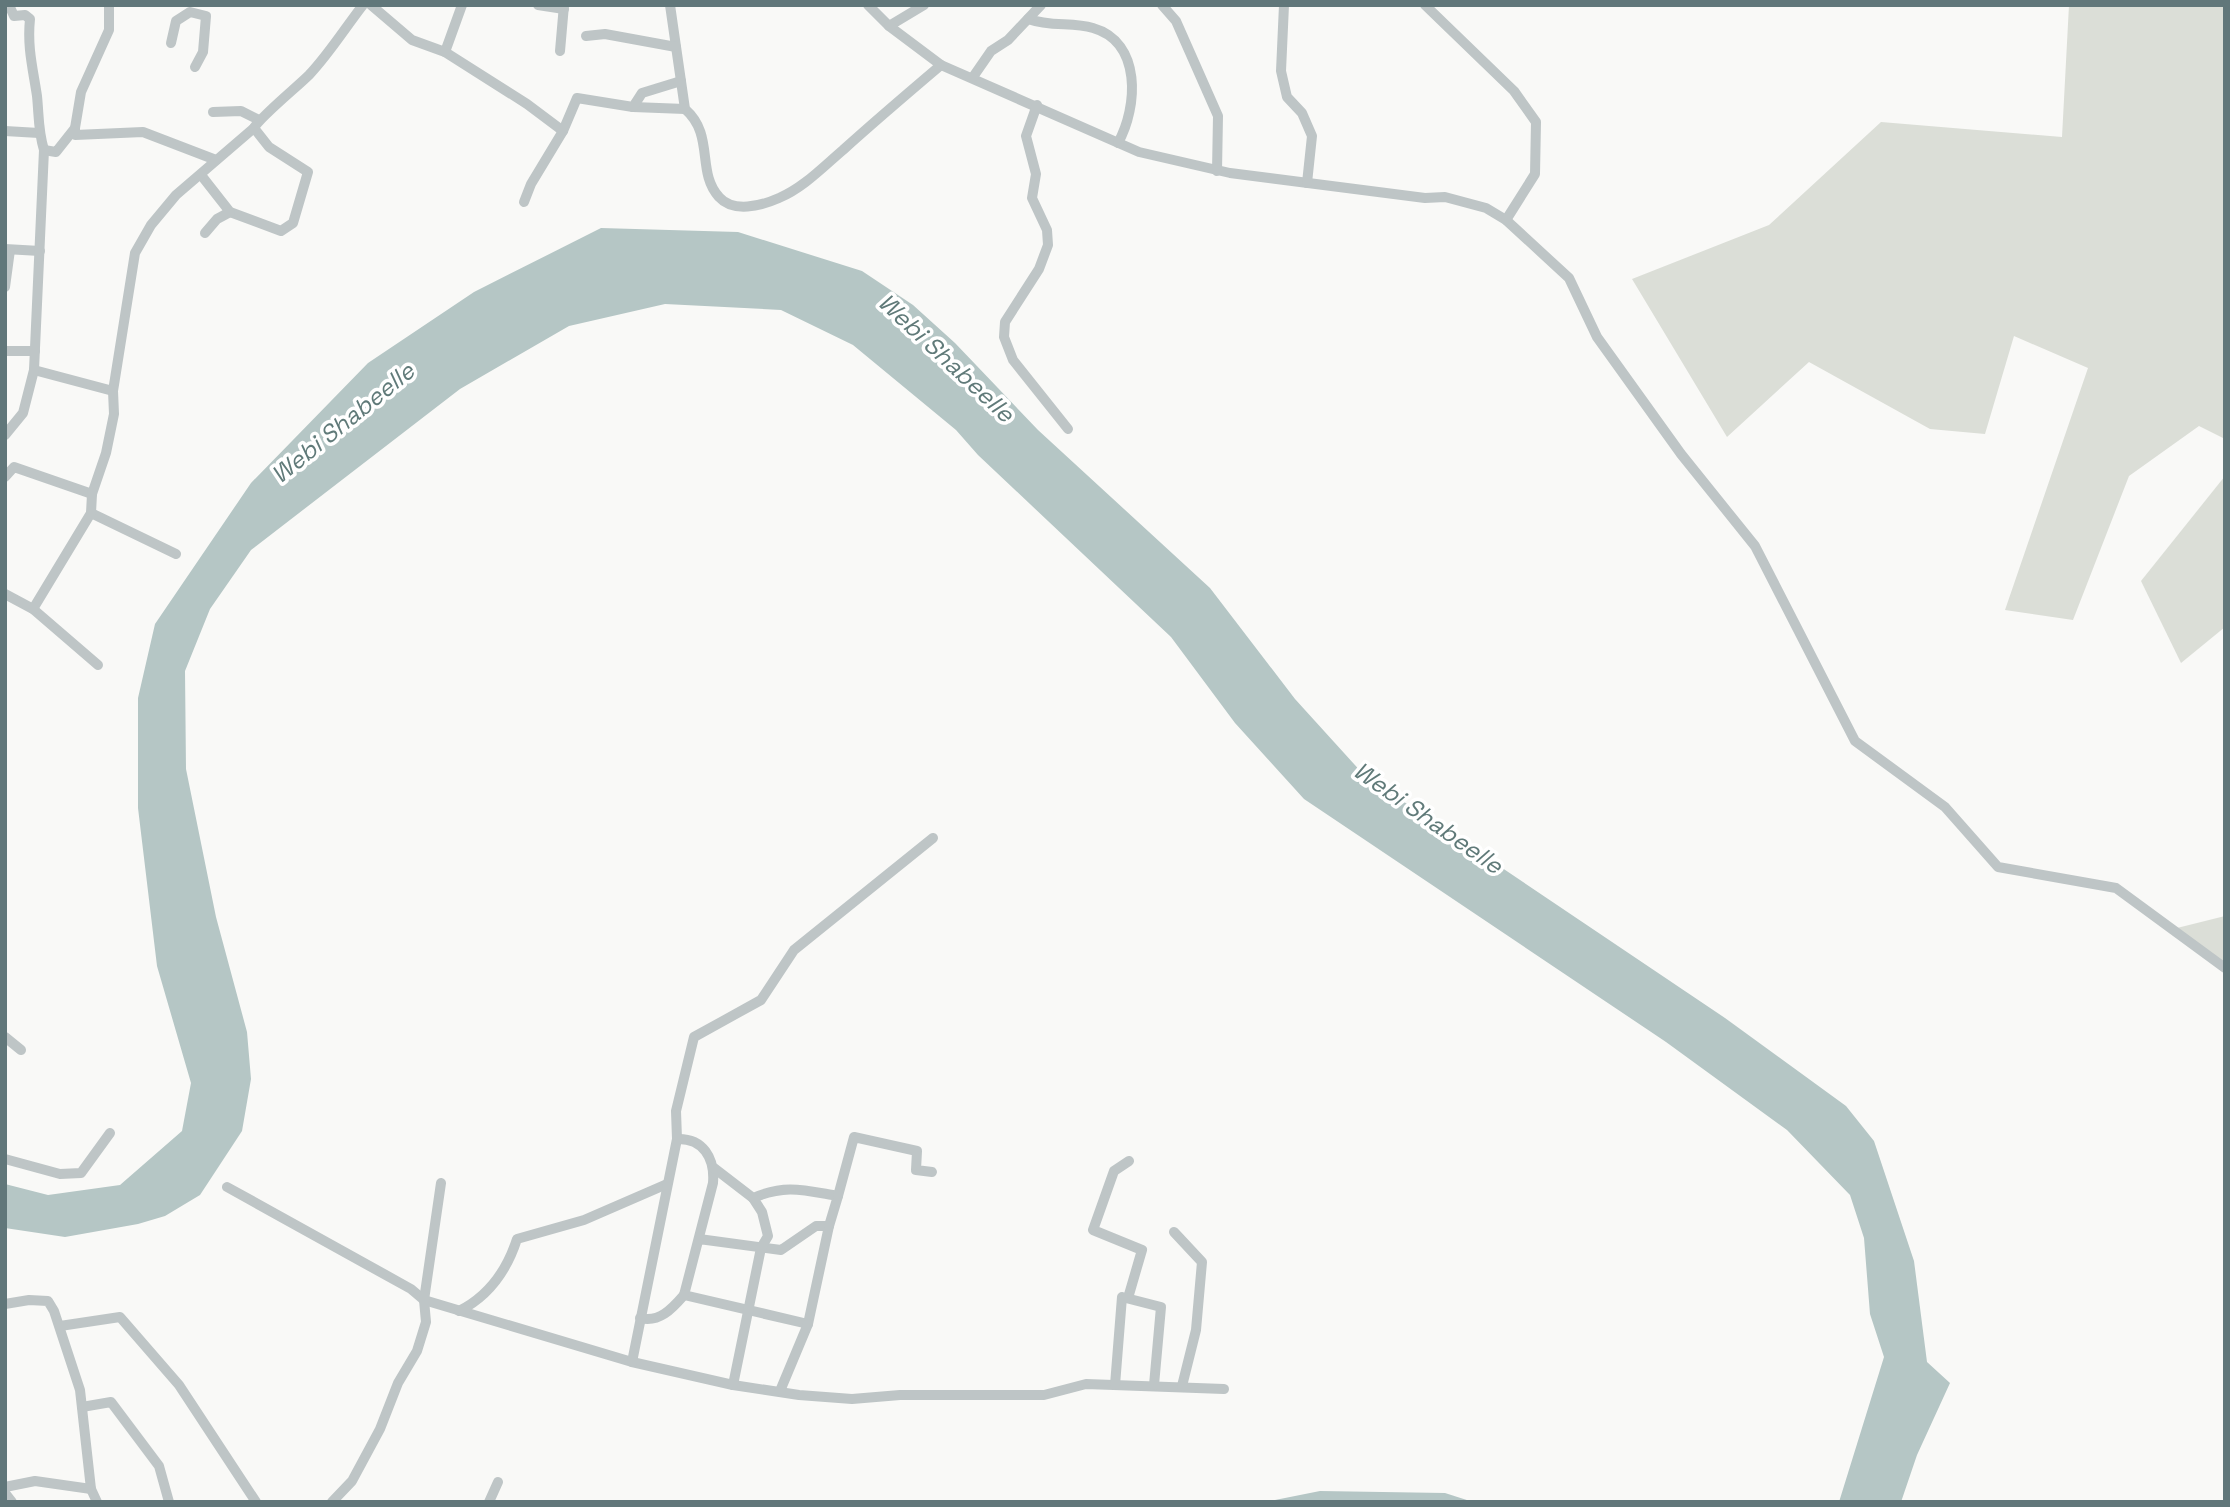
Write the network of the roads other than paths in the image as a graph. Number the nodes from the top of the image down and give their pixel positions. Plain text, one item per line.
1 (109, 5) edge
2 (363, 5) edge
3 (371, 5) edge
4 (462, 5) edge
5 (538, 5) edge
6 (670, 5) edge
7 (924, 5) edge
8 (1041, 5) edge
9 (1162, 5) edge
10 (1284, 5) edge
11 (1425, 5) edge
12 (869, 6) edge
13 (564, 7) edge
14 (189, 9) edge
15 (1025, 11) edge
16 (9, 13) edge
17 (889, 26) junction
18 (586, 36) dead end
19 (171, 43) dead end
20 (676, 47) junction
21 (560, 51) dead end
22 (445, 52) junction
23 (941, 65) junction
24 (195, 67) dead end
25 (973, 77) junction
26 (681, 81) junction
27 (1037, 105) junction
28 (633, 107) junction
29 (685, 109) junction
30 (214, 112) dead end
31 (256, 124) junction
32 (75, 128) junction
33 (5, 131) edge
34 (562, 131) junction
35 (39, 132) junction
36 (1118, 143) junction
37 (44, 150) junction
38 (216, 160) junction
39 (1217, 171) junction
40 (201, 175) junction
41 (1307, 183) junction
42 (524, 202) dead end
43 (230, 212) junction
44 (1506, 220) junction
45 (205, 233) dead end
46 (8, 250) edge
47 (40, 251) junction
48 (5, 287) edge
49 (5, 351) edge
50 (35, 351) junction
51 (34, 370) junction
52 (113, 391) junction
53 (1068, 429) dead end
54 (5, 435) edge
55 (6, 472) edge
56 (92, 494) junction
57 (91, 513) junction
58 (176, 554) dead end
59 (5, 594) edge
60 (33, 609) junction
61 (98, 665) dead end
62 (933, 838) dead end
63 (2225, 968) edge
64 (5, 1037) edge
65 (21, 1050) dead end
66 (110, 1133) dead end
67 (677, 1139) junction
68 (5, 1159) edge
69 (1129, 1161) dead end
70 (714, 1168) junction
71 (932, 1172) dead end
72 (441, 1183) dead end
73 (667, 1184) junction
74 (227, 1188) dead end
75 (838, 1196) junction
76 (753, 1199) junction
77 (829, 1226) junction
78 (1174, 1232) dead end
79 (699, 1239) junction
80 (761, 1248) junction
81 (684, 1295) junction
82 (1128, 1298) junction
83 (424, 1300) junction
84 (5, 1304) edge
85 (748, 1310) junction
86 (459, 1311) junction
87 (640, 1318) junction
88 (808, 1324) junction
89 (60, 1326) junction
90 (632, 1362) junction
91 (733, 1385) junction
92 (1115, 1385) junction
93 (1154, 1385) junction
94 (1182, 1386) junction
95 (1224, 1389) dead end
96 (780, 1391) junction
97 (82, 1406) junction
98 (498, 1482) dead end
99 (5, 1487) edge
100 (91, 1489) junction
101 (5, 1493) edge
102 (12, 1502) edge
103 (97, 1502) edge
104 (169, 1502) edge
105 (256, 1502) edge
106 (332, 1502) edge
107 (489, 1502) edge

1 - 32 street
2 - 31 street
3 - 22 street
4 - 22 street
5 - 13 street
6 - 20 street
7 - 17 street
8 - 15 street
9 - 39 street
10 - 41 street
11 - 44 street
12 - 17 street
13 - 21 street
14 - 19 street
14 - 24 street
15 - 25 street
15 - 36 street
16 - 35 street
17 - 23 street
18 - 20 street
20 - 26 street
22 - 34 street
23 - 25 street
23 - 29 street
25 - 27 street
26 - 28 street
26 - 29 street
27 - 36 street
27 - 53 street
28 - 29 street
28 - 34 street
30 - 31 street
31 - 38 street
31 - 43 street
32 - 37 street
32 - 38 street
33 - 35 street
34 - 42 street
35 - 37 street
36 - 39 street
37 - 47 street
38 - 40 street
39 - 41 street
40 - 43 street
40 - 52 street
41 - 44 street
43 - 45 street
44 - 63 street
46 - 47 street
46 - 48 street
47 - 50 street
49 - 50 street
50 - 51 street
51 - 52 street
51 - 54 street
52 - 56 street
55 - 56 street
56 - 57 street
57 - 58 street
57 - 60 street
59 - 60 street
60 - 61 street
62 - 67 street
64 - 65 street
66 - 68 street
67 - 70 street
67 - 73 street
69 - 82 street
70 - 76 street
70 - 79 street
71 - 75 street
72 - 83 street
73 - 86 street
73 - 87 street
74 - 83 street
75 - 76 street
75 - 77 street
76 - 80 street
77 - 80 street
77 - 88 street
78 - 94 street
79 - 80 street
79 - 81 street
80 - 85 street
81 - 85 street
81 - 87 street
82 - 92 street
82 - 93 street
83 - 86 street
83 - 106 street
84 - 89 street
85 - 88 street
85 - 91 street
86 - 90 street
87 - 90 street
88 - 96 street
89 - 97 street
89 - 105 street
90 - 91 street
91 - 96 street
92 - 93 street
92 - 96 street
93 - 94 street
94 - 95 street
97 - 100 street
97 - 104 street
98 - 107 street
99 - 100 street
100 - 103 street
101 - 102 street

